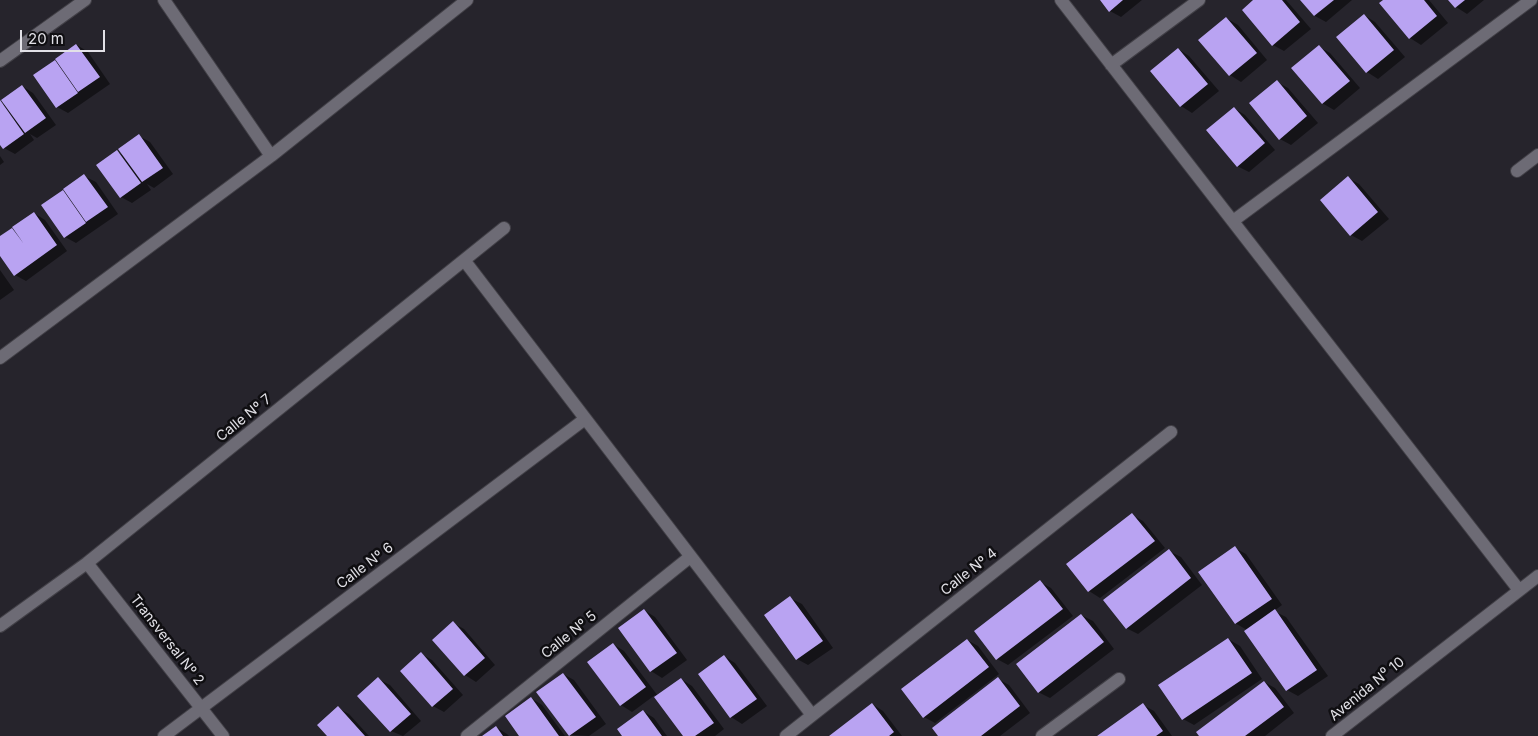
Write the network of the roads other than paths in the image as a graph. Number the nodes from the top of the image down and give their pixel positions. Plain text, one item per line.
1 (85, 0) edge
2 (164, 0) edge
3 (467, 0) edge
4 (1061, 0) edge
5 (1199, 0) edge
6 (1531, 0) edge
7 (0, 61) edge
8 (1111, 65) junction
9 (1538, 155) edge
10 (271, 156) junction
11 (1517, 171) dead end
12 (1232, 221) junction
13 (504, 228) dead end
14 (464, 260) junction
15 (0, 358) edge
16 (585, 419) junction
17 (1171, 432) dead end
18 (690, 557) junction
19 (87, 563) junction
20 (1538, 576) edge
21 (1519, 590) junction
22 (0, 626) edge
23 (1119, 679) dead end
24 (201, 708) junction
25 (812, 715) junction
26 (164, 736) edge
27 (223, 736) edge
28 (467, 736) edge
29 (786, 736) edge
30 (1042, 736) edge
31 (1332, 736) edge

1 - 7 street
2 - 10 street
3 - 10 street
4 - 8 street
5 - 8 street
6 - 12 street
8 - 12 street
9 - 11 street
10 - 15 street
12 - 21 street
13 - 14 street, Calle Nº 7
14 - 16 street
14 - 19 street, Calle Nº 7
16 - 18 street
16 - 24 street, Calle Nº 6
17 - 25 street, Calle Nº 4
18 - 25 street
18 - 28 street, Calle Nº 5
19 - 22 street, Calle Nº 7
19 - 24 street, Transversal Nº 2
20 - 21 street, Avenida N⁰ 10
21 - 31 street, Avenida N⁰ 10
23 - 30 street
24 - 26 street, Calle Nº 6
24 - 27 street, Transversal Nº 2
25 - 29 street, Calle Nº 4

